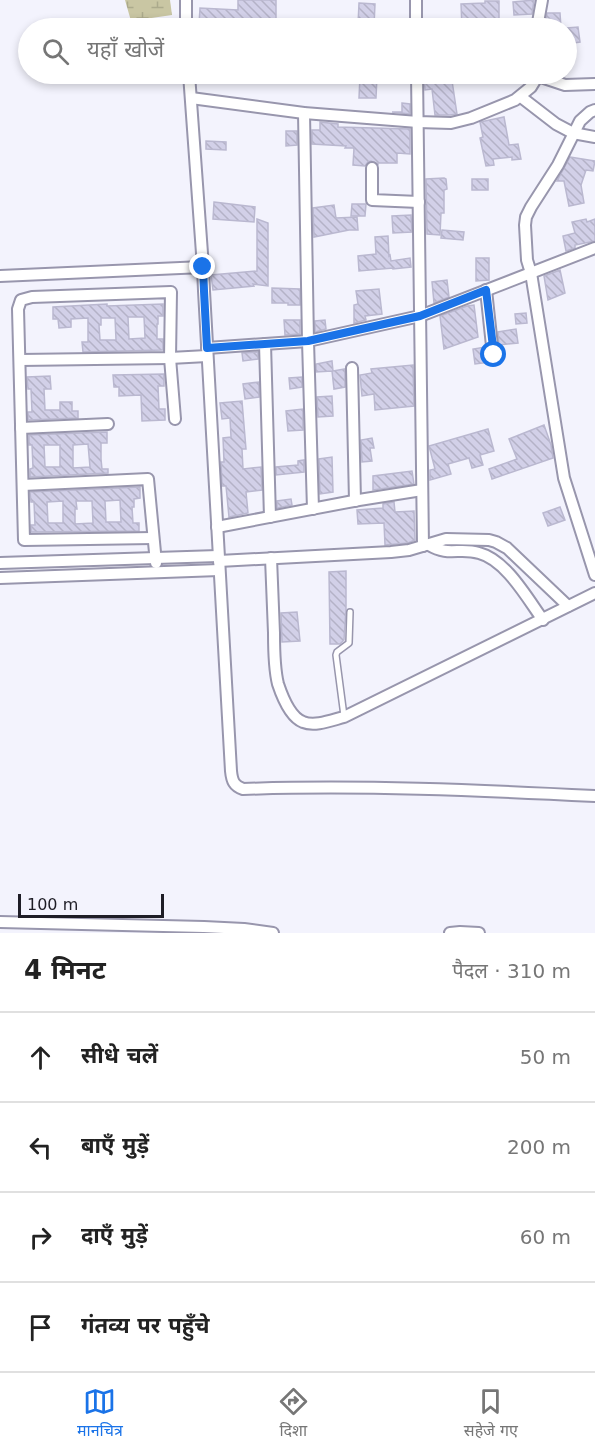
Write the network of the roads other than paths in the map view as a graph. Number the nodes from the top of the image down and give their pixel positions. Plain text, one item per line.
1 (186, 0) edge
2 (416, 0) edge
3 (542, 0) edge
4 (186, 18) edge
5 (416, 18) edge
6 (539, 18) edge
7 (190, 84) edge
8 (417, 84) edge
9 (533, 84) edge
10 (562, 84) edge
11 (595, 84) edge
12 (521, 97) junction
13 (191, 98) junction
14 (595, 110) edge
15 (304, 113) junction
16 (418, 122) junction
17 (573, 133) junction
18 (595, 137) edge
19 (372, 168) dead end
20 (419, 202) junction
21 (595, 248) edge
22 (203, 267) junction
23 (531, 273) junction
24 (0, 276) edge
25 (486, 290) junction
26 (420, 316) junction
27 (308, 341) junction
28 (265, 344) junction
29 (207, 352) junction
30 (494, 355) dead end
31 (170, 358) junction
32 (20, 360) junction
33 (352, 368) dead end
34 (175, 419) dead end
35 (108, 424) dead end
36 (21, 428) junction
37 (22, 486) junction
38 (422, 490) junction
39 (355, 501) junction
40 (313, 509) junction
41 (270, 517) junction
42 (217, 526) junction
43 (153, 538) junction
44 (426, 545) junction
45 (271, 558) junction
46 (155, 559) junction
47 (219, 562) junction
48 (0, 563) edge
49 (156, 572) junction
50 (595, 575) edge
51 (0, 578) edge
52 (595, 593) edge
53 (568, 606) junction
54 (350, 612) dead end
55 (543, 620) junction
56 (344, 717) junction
57 (595, 796) edge
58 (0, 922) edge
59 (273, 933) edge
60 (450, 933) edge
61 (479, 933) edge

1 - 4 street
2 - 5 street
3 - 6 street
7 - 13 street
8 - 16 street
9 - 12 street
10 - 11 street
12 - 16 street
12 - 17 street
13 - 15 street
13 - 22 street
14 - 17 street
15 - 16 street
15 - 27 street
16 - 20 street
17 - 18 street
17 - 23 street
19 - 20 street
20 - 26 street
21 - 23 street
22 - 24 street
22 - 29 street
23 - 25 street
23 - 50 street
25 - 26 street
25 - 30 street
26 - 27 street
26 - 38 street
27 - 28 street
27 - 40 street
28 - 29 street
28 - 41 street
29 - 31 street
29 - 42 street
31 - 32 street
31 - 32 street
31 - 34 street
32 - 36 street
33 - 39 street
35 - 36 street
36 - 37 street
37 - 43 street
37 - 43 street
38 - 39 street
38 - 44 street
39 - 40 street
40 - 41 street
41 - 42 street
42 - 47 street
43 - 46 street
44 - 45 street
44 - 53 street
44 - 55 street
45 - 47 street
45 - 56 street
46 - 47 street
46 - 48 street
46 - 49 street
47 - 49 street
47 - 57 street
49 - 51 street
52 - 53 street
53 - 55 street
54 - 56 lane
55 - 56 street
58 - 59 street
60 - 61 street

